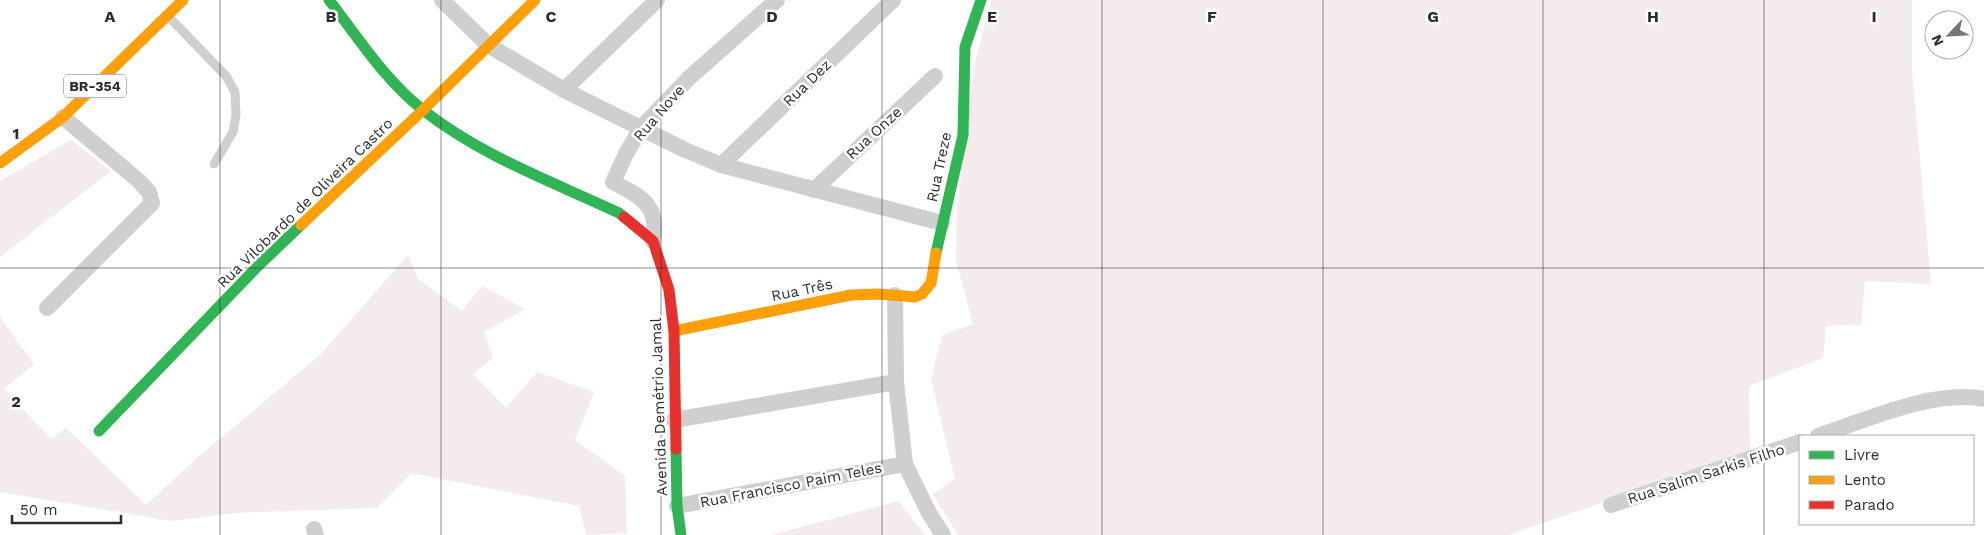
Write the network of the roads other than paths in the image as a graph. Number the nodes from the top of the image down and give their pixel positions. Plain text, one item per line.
1 (183, 0) edge
2 (330, 0) edge
3 (442, 0) edge
4 (535, 0) edge
5 (657, 0) edge
6 (777, 0) edge
7 (893, 0) edge
8 (981, 0) edge
9 (167, 15) junction
10 (488, 45) junction
11 (935, 76) dead end
12 (564, 90) junction
13 (423, 110) junction
14 (63, 117) junction
15 (641, 128) junction
16 (4, 157) edge
17 (214, 164) dead end
18 (721, 165) junction
19 (814, 190) junction
20 (942, 223) junction
21 (653, 241) junction
22 (931, 282) joint
23 (895, 295) junction
24 (47, 308) dead end
25 (674, 331) junction
26 (896, 382) junction
27 (1984, 398) edge
28 (674, 420) junction
29 (99, 431) dead end
30 (1821, 435) edge
31 (1799, 442) edge
32 (905, 464) junction
33 (1611, 505) dead end
34 (676, 506) junction
35 (681, 535) edge
36 (943, 535) edge

1 - 9 main road, BR-354
2 - 13 main road
3 - 10 street
4 - 10 main road, Rua Vilobardo de Oliveira Castro
5 - 12 street
6 - 15 street, Rua Nove
7 - 18 street, Rua Dez
8 - 20 main road, Rua Treze
9 - 14 main road, BR-354
9 - 17 lane
10 - 12 street
10 - 13 main road, Rua Vilobardo de Oliveira Castro
11 - 19 street, Rua Onze
12 - 15 street
13 - 21 main road
13 - 29 main road, Rua Vilobardo de Oliveira Castro
14 - 16 main road, BR-354
14 - 24 street
15 - 18 street
15 - 21 street, Rua Nove
18 - 19 street
19 - 20 street
20 - 22 main road, Rua Treze
21 - 25 main road, Avenida Demétrio Jamal
22 - 23 main road, Rua Três
23 - 25 main road, Rua Três
23 - 26 street
25 - 28 main road, Avenida Demétrio Jamal
26 - 28 street
26 - 32 street
27 - 30 street
28 - 34 main road, Avenida Demétrio Jamal
31 - 33 street, Rua Salim Sarkis Filho
32 - 34 street, Rua Francisco Paim Teles
32 - 36 street
34 - 35 main road, Avenida Demétrio Jamal

